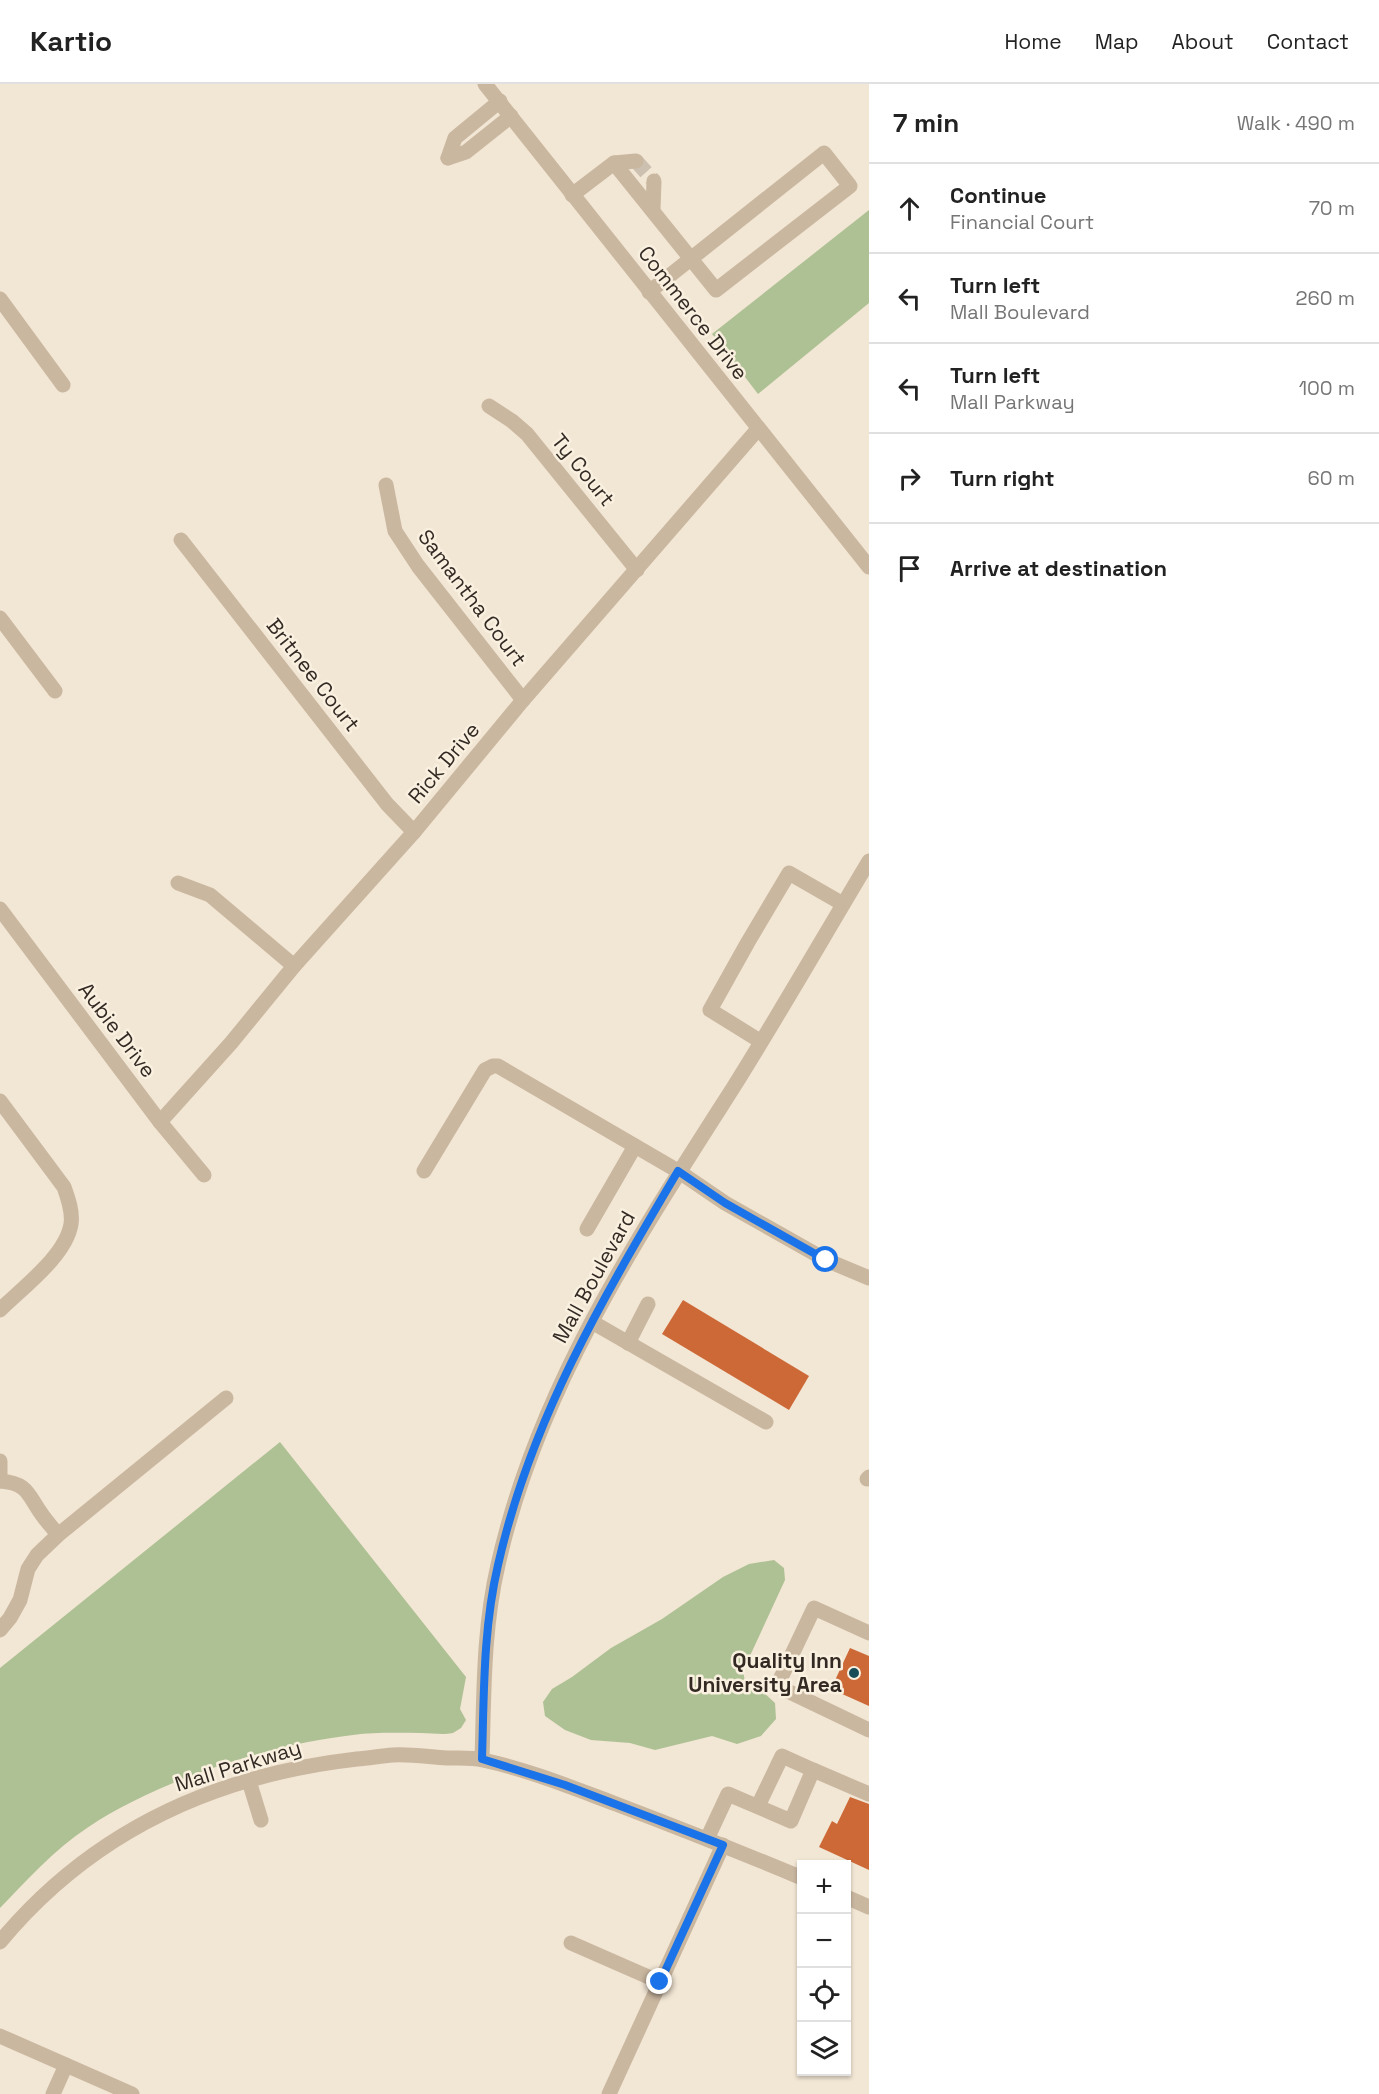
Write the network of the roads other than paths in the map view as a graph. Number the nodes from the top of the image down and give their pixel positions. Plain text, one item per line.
1 (485, 84) edge
2 (500, 101) junction
3 (511, 116) junction
4 (636, 161) dead end
5 (614, 163) junction
6 (654, 181) dead end
7 (572, 195) junction
8 (652, 210) junction
9 (692, 258) junction
10 (649, 292) junction
11 (0, 299) edge
12 (63, 385) dead end
13 (489, 406) dead end
14 (758, 429) junction
15 (386, 485) dead end
16 (181, 540) dead end
17 (869, 567) edge
18 (637, 570) junction
19 (0, 618) edge
20 (55, 691) dead end
21 (523, 700) junction
22 (414, 832) junction
23 (869, 861) edge
24 (178, 883) dead end
25 (843, 904) junction
26 (0, 909) edge
27 (294, 966) junction
28 (760, 1041) junction
29 (0, 1101) edge
30 (160, 1122) junction
31 (635, 1146) junction
32 (424, 1171) dead end
33 (678, 1171) junction
34 (204, 1175) dead end
35 (587, 1229) dead end
36 (869, 1278) edge
37 (648, 1304) dead end
38 (0, 1310) edge
39 (592, 1322) junction
40 (628, 1343) junction
41 (226, 1398) dead end
42 (766, 1422) dead end
43 (0, 1461) edge
44 (0, 1482) edge
45 (58, 1535) junction
46 (0, 1630) edge
47 (869, 1633) edge
48 (869, 1730) edge
49 (482, 1759) junction
50 (813, 1770) junction
51 (249, 1781) junction
52 (869, 1794) edge
53 (758, 1806) junction
54 (261, 1820) dead end
55 (707, 1839) junction
56 (723, 1845) junction
57 (797, 1876) edge
58 (851, 1899) edge
59 (869, 1907) edge
60 (0, 1942) edge
61 (571, 1943) dead end
62 (660, 1982) junction
63 (0, 2036) edge
64 (66, 2065) junction
65 (53, 2094) edge
66 (132, 2094) edge
67 (609, 2094) edge

1 - 2 street, Commerce Drive
2 - 3 street, Commerce Drive
2 - 3 street
3 - 7 street, Commerce Drive
4 - 5 street
5 - 7 street
5 - 8 street
6 - 8 street
7 - 10 street, Commerce Drive
8 - 9 street
9 - 9 street
9 - 10 street
10 - 14 street, Commerce Drive
11 - 12 street
13 - 18 street, Ty Court
14 - 17 street, Commerce Drive
14 - 18 street, Rick Drive
15 - 21 street, Samantha Court
16 - 22 street, Britnee Court
18 - 21 street, Rick Drive
19 - 20 street
21 - 22 street, Rick Drive
22 - 27 street, Rick Drive
23 - 25 street, Mall Boulevard
24 - 27 street
25 - 28 street, Mall Boulevard
25 - 28 street
26 - 30 street, Aubie Drive
27 - 30 street, Rick Drive
28 - 33 street, Mall Boulevard
29 - 38 street
30 - 34 street, Aubie Drive
31 - 32 street
31 - 33 street
31 - 35 street
33 - 36 street
33 - 39 street, Mall Boulevard
37 - 40 street
39 - 40 street
39 - 49 street, Mall Boulevard
40 - 42 street
41 - 45 street
43 - 44 street
44 - 45 street
45 - 46 street
47 - 48 street
49 - 51 street, Mall Parkway
49 - 55 street, Mall Parkway
50 - 52 street
50 - 53 street
50 - 53 street
51 - 54 street
51 - 60 street, Mall Parkway
53 - 55 street
55 - 56 street, Mall Parkway
56 - 57 street, Mall Parkway
56 - 62 street
58 - 59 street
61 - 62 street
62 - 67 street
63 - 64 street
64 - 65 street
64 - 66 street

